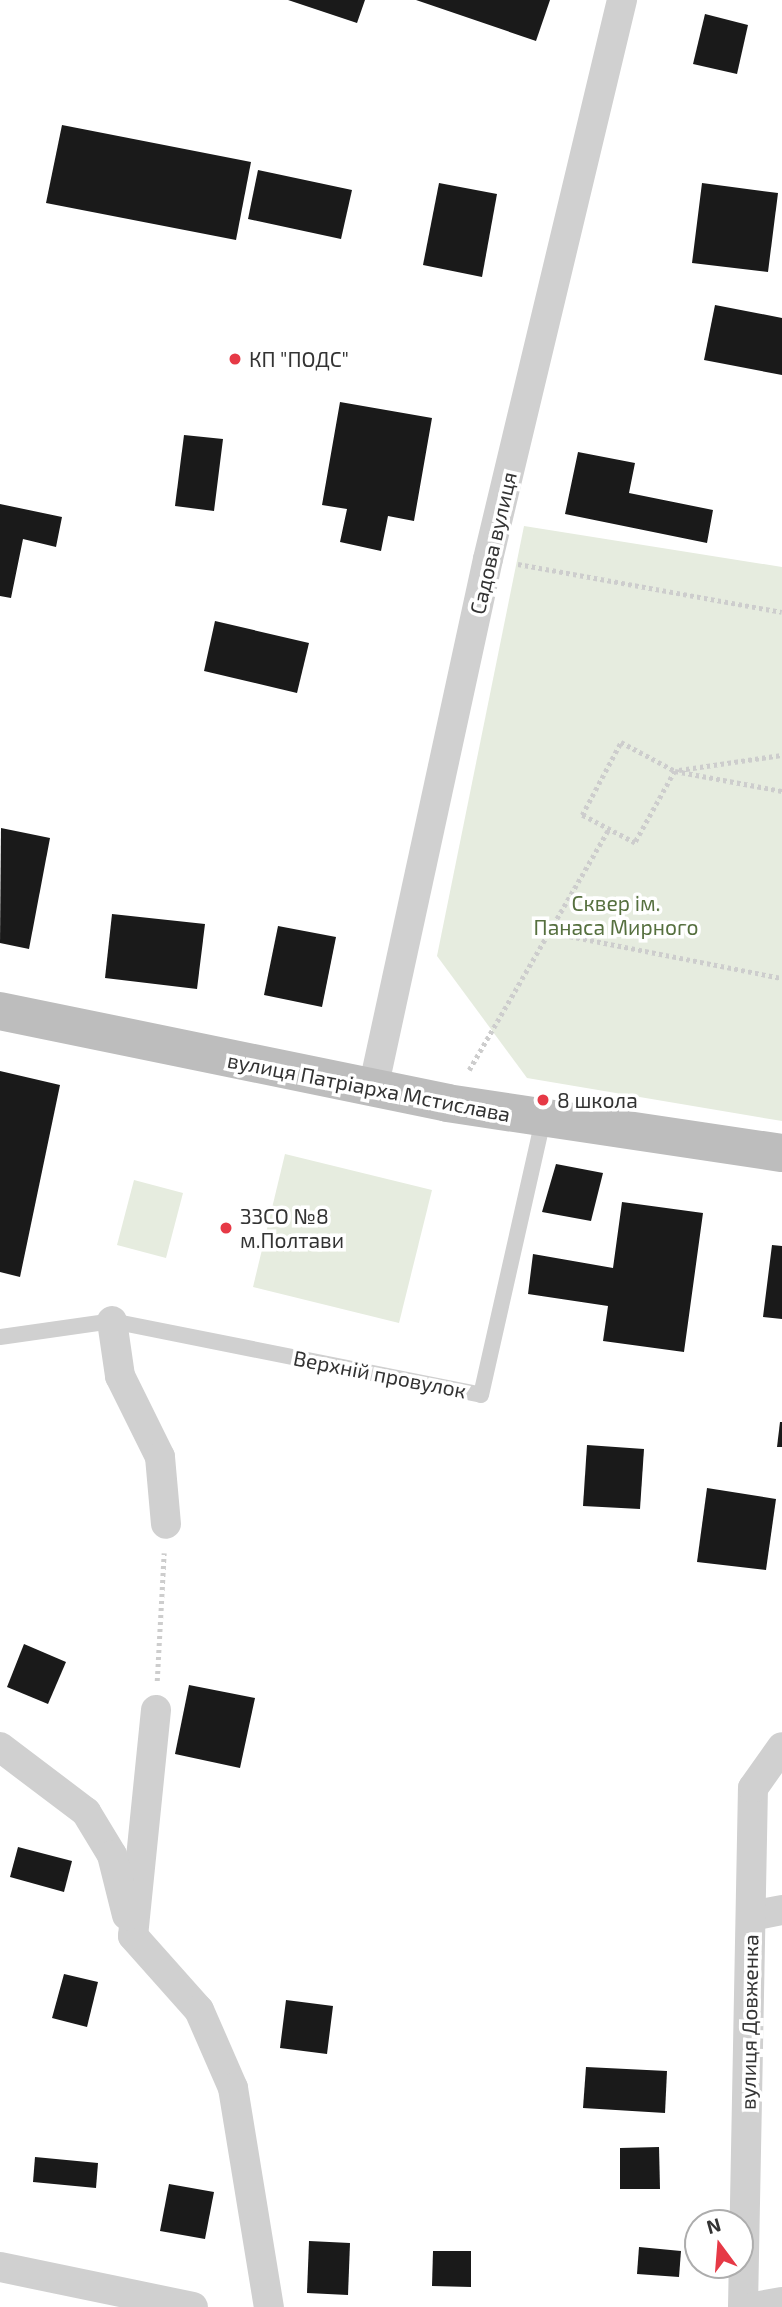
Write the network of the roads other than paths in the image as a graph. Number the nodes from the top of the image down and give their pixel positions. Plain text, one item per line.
1 (622, 0) edge
2 (0, 1011) edge
3 (373, 1088) junction
4 (543, 1119) junction
5 (782, 1153) edge
6 (112, 1321) junction
7 (0, 1337) edge
8 (166, 1524) road end
9 (156, 1710) road end
10 (0, 1747) edge
11 (782, 1747) edge
12 (782, 1910) edge
13 (751, 1916) junction
14 (133, 1937) junction
15 (0, 2267) edge
16 (782, 2302) edge
17 (193, 2307) edge
18 (269, 2307) edge
19 (743, 2307) edge
20 (754, 2307) edge

1 - 3 street, Садова вулиця
2 - 3 main road, вулиця Патріарха Мстислава
3 - 4 main road, вулиця Патріарха Мстислава
4 - 5 main road, вулиця Патріарха Мстислава
4 - 6 lane, Верхній провулок
6 - 7 lane, Верхній провулок
6 - 8 street
9 - 14 street
10 - 14 street
11 - 13 street, вулиця Довженка
12 - 13 street
13 - 19 street, вулиця Довженка
14 - 18 street
15 - 17 street
16 - 20 street

